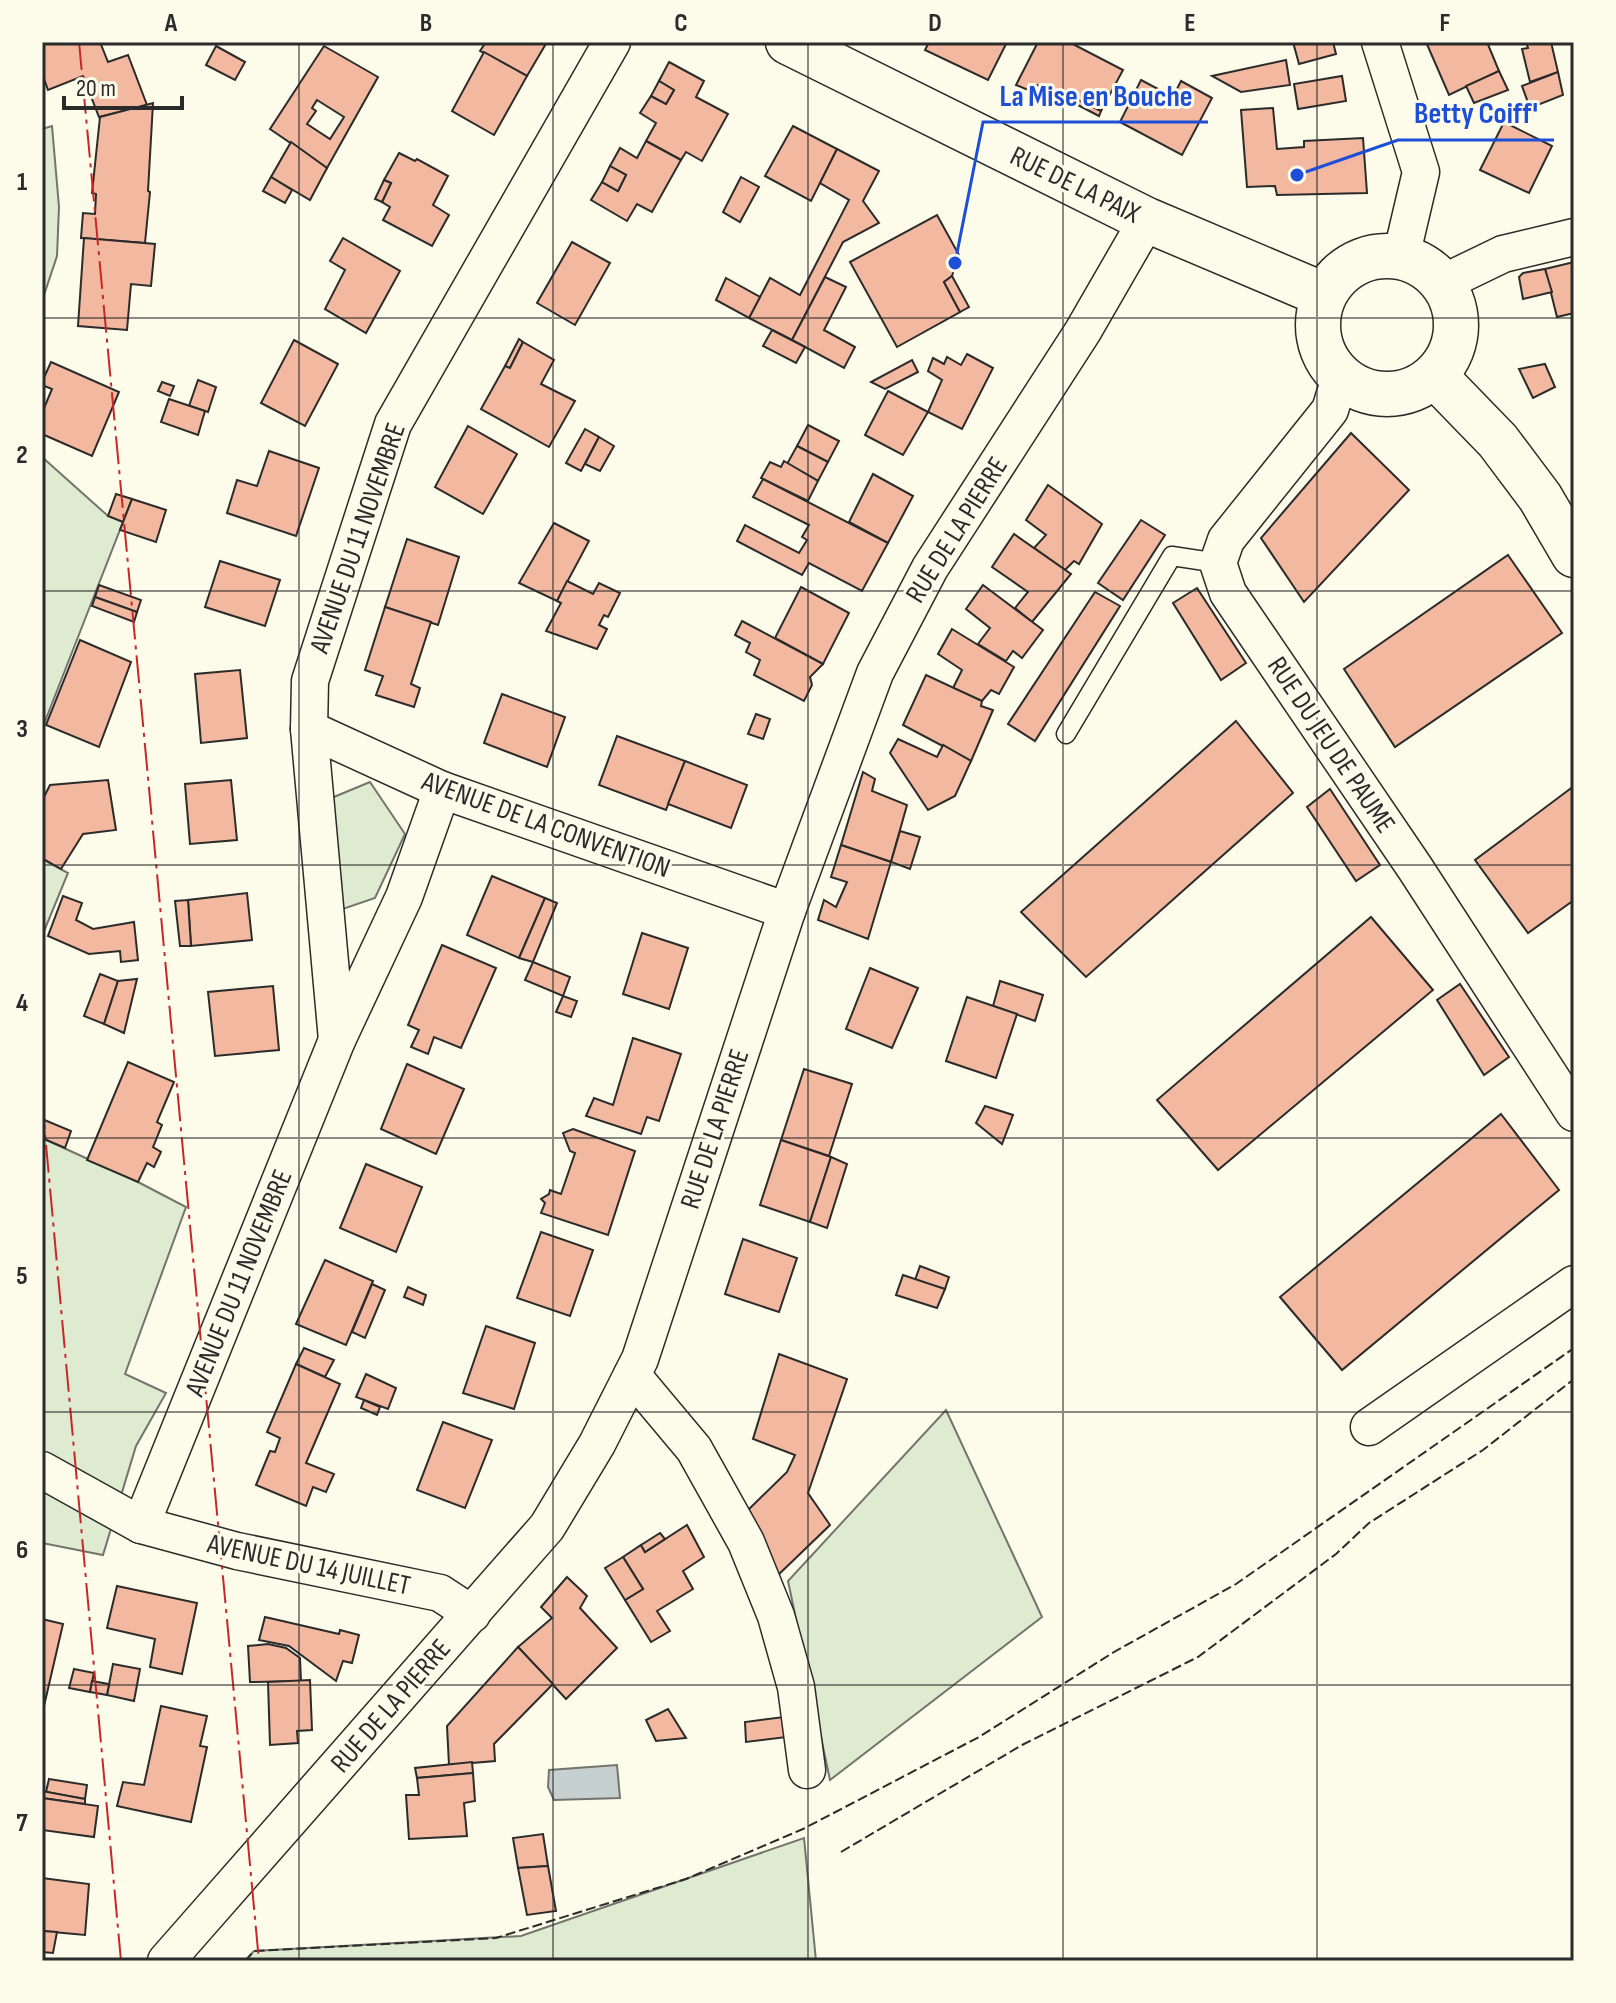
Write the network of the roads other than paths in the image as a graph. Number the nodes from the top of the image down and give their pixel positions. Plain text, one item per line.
1 (612, 42) edge
2 (788, 42) edge
3 (1380, 42) edge
4 (1147, 220) junction
5 (1574, 237) edge
6 (1401, 257) junction
7 (1443, 283) junction
8 (1324, 295) junction
9 (1435, 376) junction
10 (1340, 378) junction
11 (1574, 555) edge
12 (1218, 563) junction
13 (309, 729) junction
14 (1066, 734) dead end
15 (442, 790) junction
16 (787, 911) junction
17 (337, 1040) junction
18 (1574, 1113) edge
19 (1574, 1284) edge
20 (632, 1375) junction
21 (1369, 1427) dead end
22 (42, 1470) edge
23 (141, 1525) junction
24 (472, 1614) junction
25 (807, 1770) dead end
26 (166, 1961) edge

1 - 13 street, AVENUE DU 11 NOVEMBRE
2 - 4 street, RUE DE LA PAIX
3 - 6 street
4 - 8 street, RUE DE LA PAIX
4 - 16 street, RUE DE LA PIERRE
5 - 7 street
6 - 7 street
6 - 8 street
7 - 9 street
8 - 10 street
9 - 10 street
9 - 11 street
10 - 12 street
12 - 14 lane
12 - 18 street, RUE DU JEU DE PAUME
13 - 15 street, AVENUE DE LA CONVENTION
13 - 17 street, AVENUE DU 11 NOVEMBRE
15 - 16 street, AVENUE DE LA CONVENTION
15 - 17 street, AVENUE DU 11 NOVEMBRE
16 - 20 street, RUE DE LA PIERRE
17 - 23 street, AVENUE DU 11 NOVEMBRE
19 - 21 street
20 - 24 street, RUE DE LA PIERRE
20 - 25 street
22 - 23 street, AVENUE DU 14 JUILLET
23 - 24 street, AVENUE DU 14 JUILLET
24 - 26 street, RUE DE LA PIERRE

